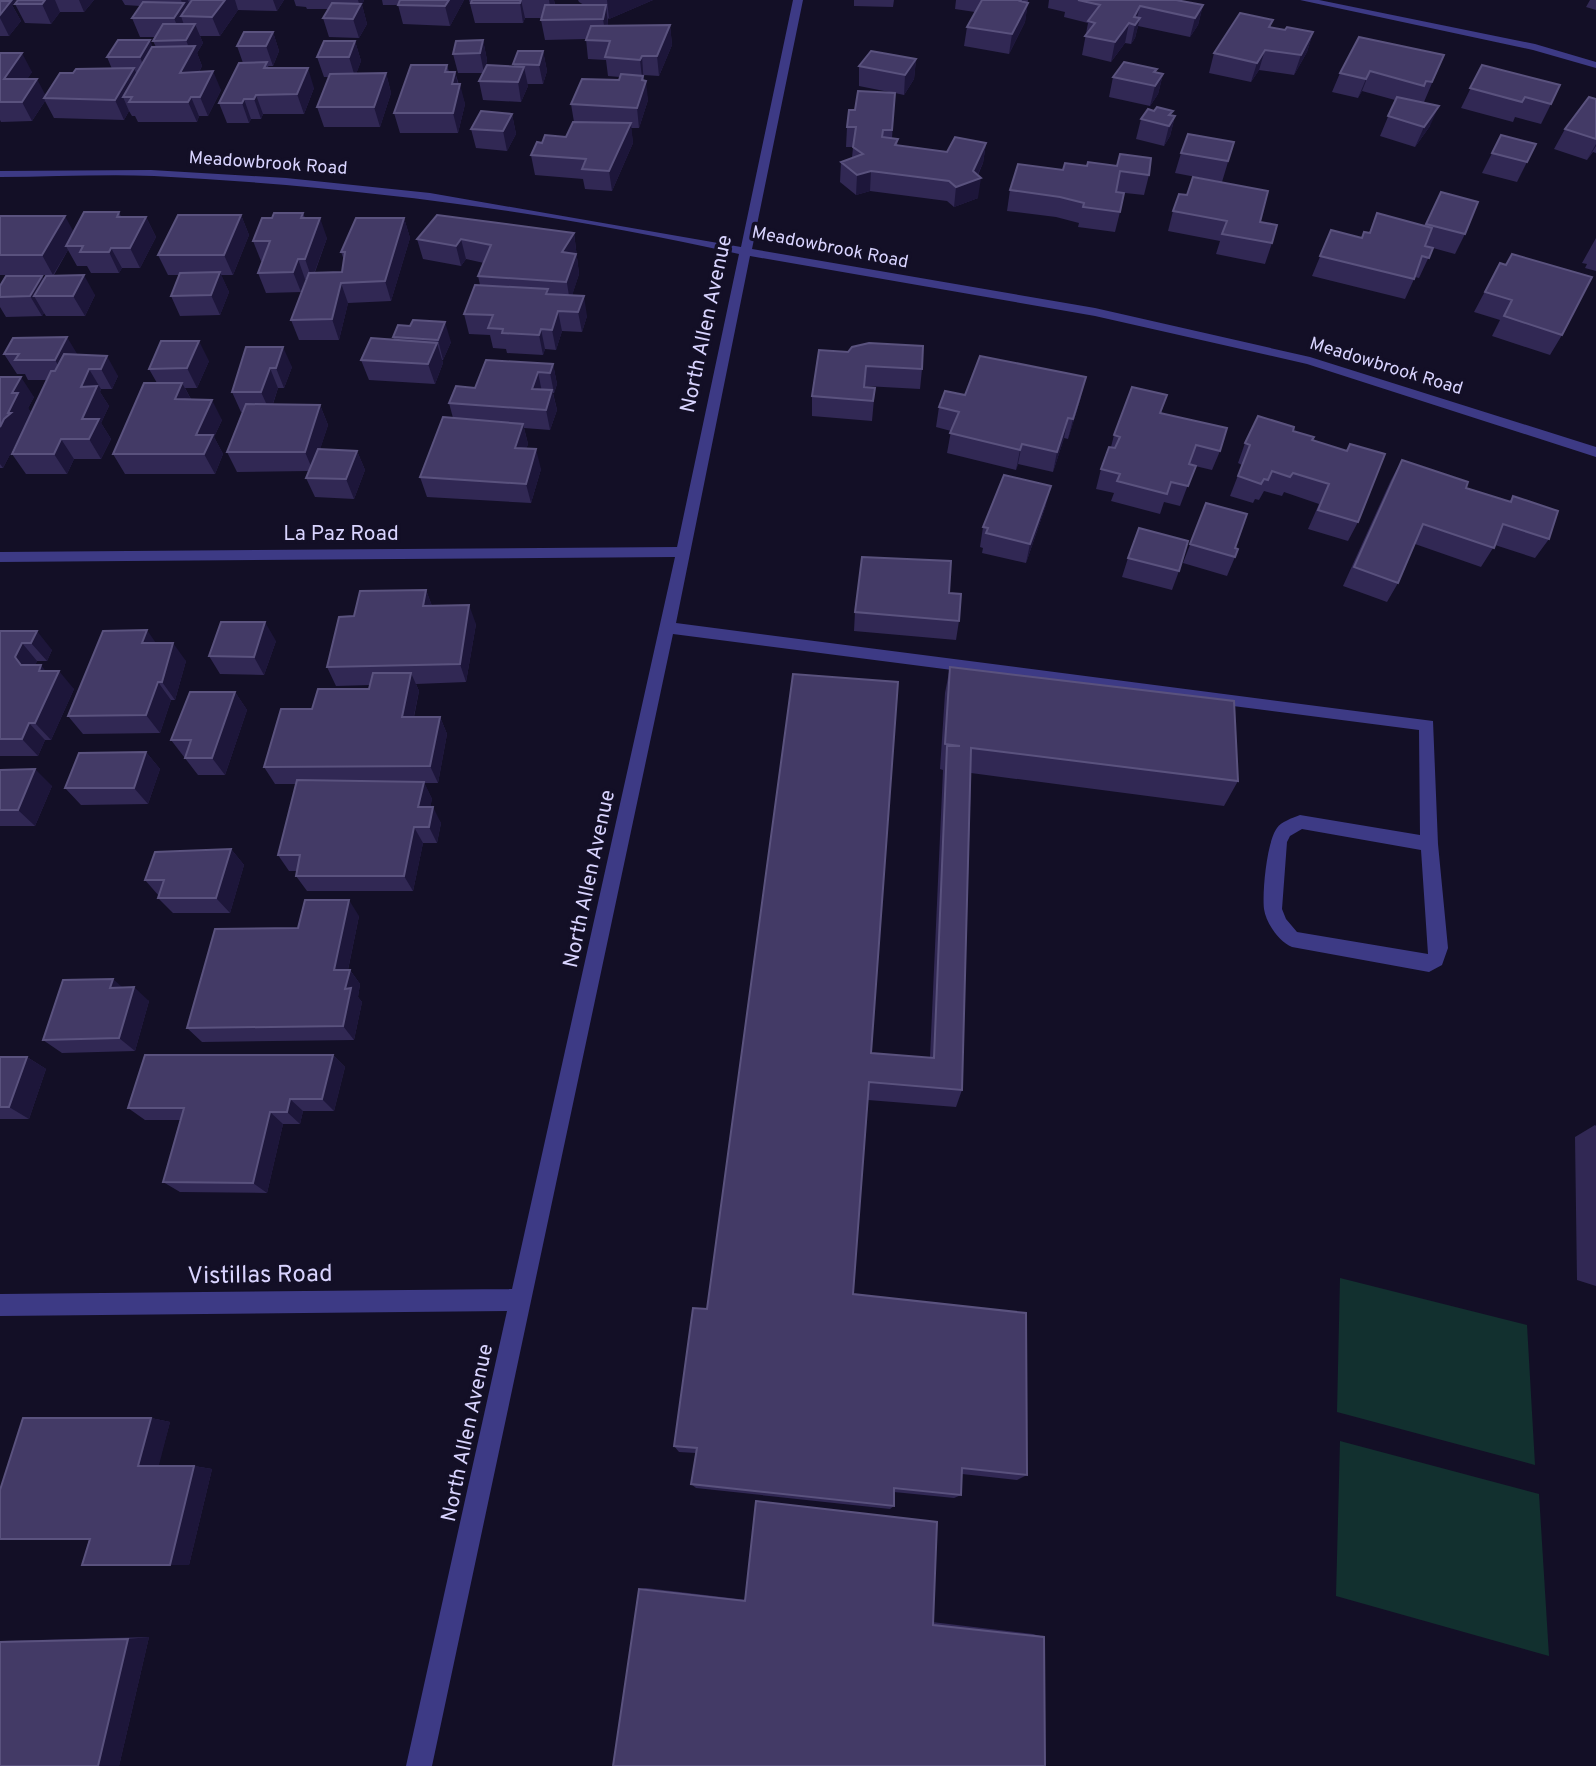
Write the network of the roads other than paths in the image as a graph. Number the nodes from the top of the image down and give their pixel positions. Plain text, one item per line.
1 (798, 0) edge
2 (1305, 0) edge
3 (1596, 65) edge
4 (0, 174) edge
5 (747, 250) junction
6 (1596, 452) edge
7 (681, 552) junction
8 (0, 557) edge
9 (667, 628) junction
10 (1429, 844) junction
11 (520, 1300) junction
12 (0, 1305) edge
13 (419, 1766) edge

1 - 5 street, North Allen Avenue
2 - 3 street
4 - 5 street, Meadowbrook Road
5 - 6 street, Meadowbrook Road
5 - 7 street, North Allen Avenue
7 - 8 street, La Paz Road
7 - 9 street, North Allen Avenue
9 - 10 street
9 - 11 street, North Allen Avenue
10 - 10 street
11 - 12 street, Vistillas Road
11 - 13 street, North Allen Avenue

